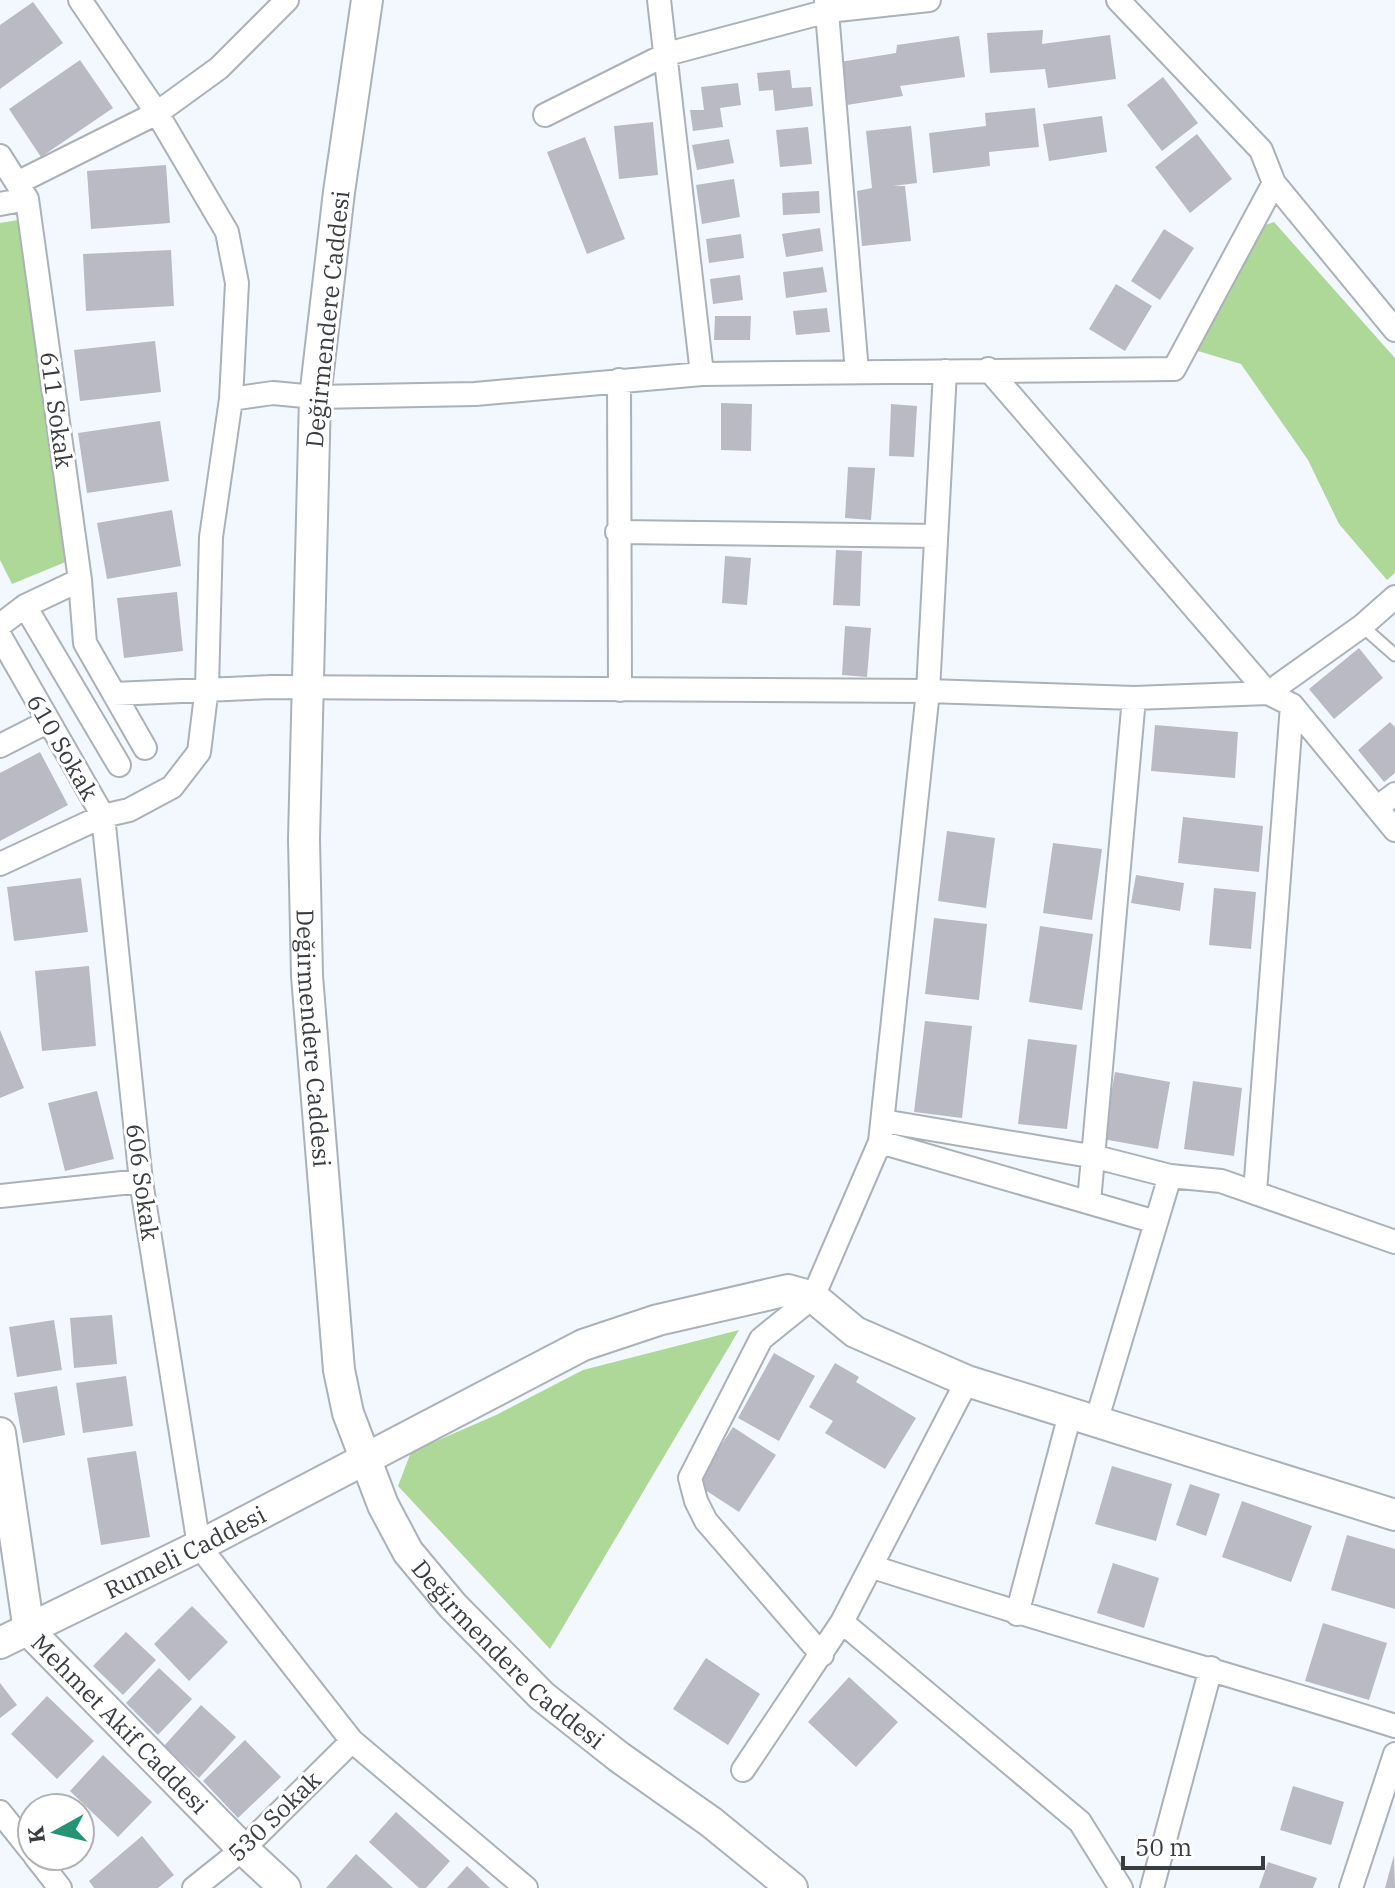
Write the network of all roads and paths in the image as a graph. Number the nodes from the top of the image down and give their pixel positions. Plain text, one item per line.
1 (80, 0) edge
2 (287, 0) edge
3 (367, 0) edge
4 (659, 0) edge
5 (929, 0) edge
6 (1118, 0) edge
7 (827, 5) edge
8 (667, 54) junction
9 (157, 113) junction
10 (545, 115) dead end
11 (0, 156) edge
12 (1274, 183) junction
13 (22, 191) junction
14 (0, 204) edge
15 (1395, 330) edge
16 (988, 369) junction
17 (945, 371) junction
18 (857, 372) junction
19 (702, 374) junction
20 (619, 380) junction
21 (315, 397) junction
22 (231, 399) junction
23 (617, 532) junction
24 (936, 536) junction
25 (80, 580) junction
26 (1395, 597) edge
27 (25, 606) junction
28 (0, 625) edge
29 (1362, 626) junction
30 (0, 636) edge
31 (1395, 655) edge
32 (207, 687) junction
33 (307, 687) junction
34 (620, 690) junction
35 (928, 691) junction
36 (1268, 693) junction
37 (114, 694) junction
38 (1134, 698) junction
39 (1292, 705) junction
40 (47, 722) junction
41 (0, 746) edge
42 (145, 748) dead end
43 (119, 765) dead end
44 (1386, 800) edge
45 (103, 816) junction
46 (1395, 830) edge
47 (0, 864) edge
48 (882, 1131) junction
49 (1096, 1157) junction
50 (1170, 1176) junction
51 (141, 1181) junction
52 (1255, 1192) junction
53 (0, 1196) edge
54 (1089, 1202) junction
55 (1156, 1222) junction
56 (1395, 1242) edge
57 (813, 1297) junction
58 (967, 1381) junction
59 (1083, 1418) junction
60 (0, 1433) edge
61 (366, 1457) junction
62 (1395, 1515) edge
63 (199, 1546) junction
64 (873, 1567) junction
65 (1017, 1614) junction
66 (842, 1622) junction
67 (29, 1631) junction
68 (0, 1643) edge
69 (822, 1655) junction
70 (1211, 1668) junction
71 (1395, 1726) edge
72 (352, 1741) junction
73 (1395, 1754) edge
74 (743, 1770) dead end
75 (0, 1812) edge
76 (16, 1832) edge
77 (243, 1849) junction
78 (47, 1872) edge
79 (60, 1888) edge
80 (194, 1888) edge
81 (285, 1888) edge
82 (526, 1888) edge
83 (792, 1888) edge
84 (1121, 1888) edge
85 (1152, 1888) edge
86 (1351, 1888) edge

1 - 9 street
2 - 9 street
3 - 21 street, Değirmendere Caddesi
4 - 8 street
5 - 7 street
6 - 12 street
7 - 8 street
7 - 18 street
8 - 10 street
8 - 19 street
9 - 13 street
9 - 22 street
11 - 13 street, 611 Sokak
12 - 15 street
12 - 16 street
13 - 14 street
13 - 25 street, 611 Sokak
16 - 17 street
16 - 36 street
17 - 18 street
17 - 24 street
18 - 19 street
19 - 20 street
20 - 21 street
20 - 23 street
21 - 22 street
21 - 33 street, Değirmendere Caddesi
22 - 32 street
23 - 24 street
23 - 34 street
24 - 35 street
25 - 27 street
25 - 37 street, 611 Sokak
26 - 29 street
27 - 28 street
27 - 43 street
29 - 31 lane
29 - 36 street
30 - 40 street, 610 Sokak
32 - 33 street
32 - 37 street
32 - 45 street
33 - 34 street
33 - 61 street, Değirmendere Caddesi
34 - 35 street
35 - 38 street
35 - 48 street
36 - 38 street
36 - 39 street
37 - 42 street, 611 Sokak
38 - 49 street
39 - 44 street
39 - 52 street
40 - 41 street
40 - 45 street, 610 Sokak
44 - 46 street
45 - 47 street
45 - 51 street, 606 Sokak
48 - 49 street
48 - 54 street
48 - 57 street
49 - 50 street
49 - 54 street
50 - 52 street
50 - 55 street
51 - 53 street
51 - 63 street, 606 Sokak
52 - 56 street
54 - 55 street
55 - 59 street
57 - 58 street
57 - 61 street, Rumeli Caddesi
57 - 69 street
58 - 59 street
58 - 64 street
59 - 62 street
59 - 65 street
60 - 67 street, Mehmet Akif Caddesi
61 - 63 street, Rumeli Caddesi
61 - 83 street, Değirmendere Caddesi
63 - 67 street, Rumeli Caddesi
63 - 72 street
64 - 65 street
64 - 66 street
65 - 70 street
66 - 69 street
66 - 84 street
67 - 68 street, Rumeli Caddesi
67 - 77 street, Mehmet Akif Caddesi
69 - 74 street
70 - 71 street
70 - 85 street
72 - 77 street, 530 Sokak
72 - 82 street
73 - 86 street
75 - 76 street
77 - 80 street, 530 Sokak
77 - 81 street, Mehmet Akif Caddesi
78 - 79 street

